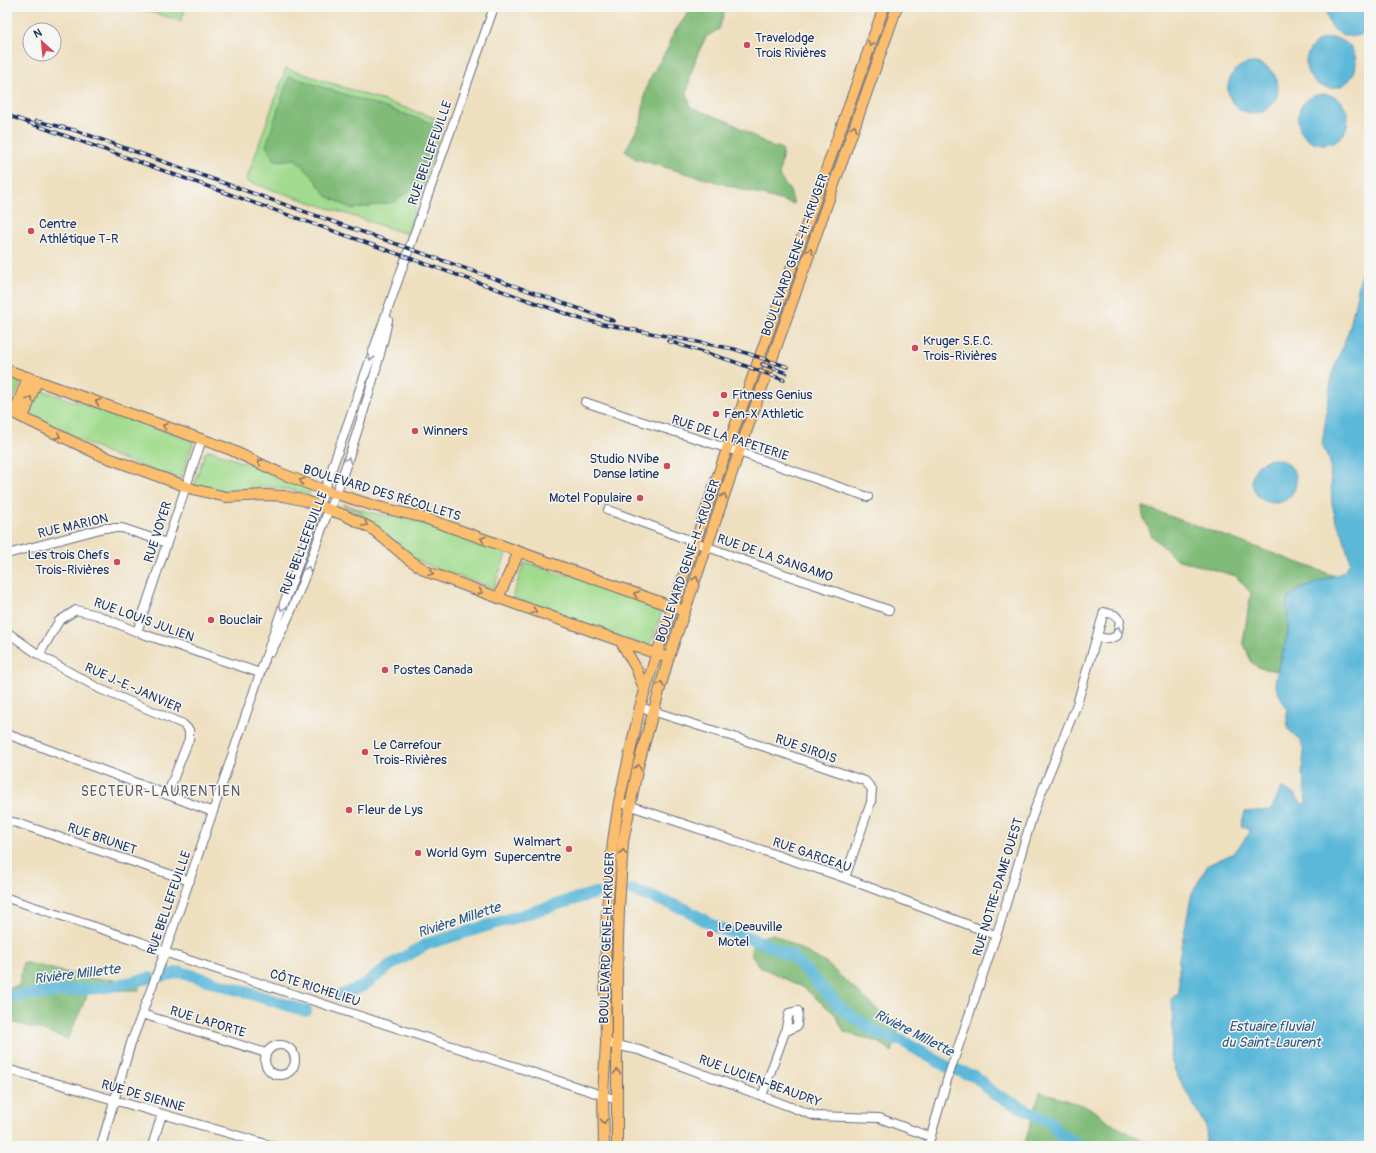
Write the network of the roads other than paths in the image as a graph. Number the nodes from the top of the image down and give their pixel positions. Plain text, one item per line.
1 (494, 7) edge
2 (884, 7) edge
3 (897, 7) edge
4 (389, 308) junction
5 (7, 370) edge
6 (32, 379) junction
7 (585, 402) dead end
8 (10, 412) edge
9 (23, 418) junction
10 (202, 439) junction
11 (727, 449) junction
12 (739, 452) junction
13 (185, 487) junction
14 (324, 490) junction
15 (336, 493) junction
16 (868, 498) dead end
17 (319, 506) junction
18 (329, 509) junction
19 (608, 510) dead end
20 (696, 542) junction
21 (167, 543) junction
22 (707, 547) junction
23 (519, 552) junction
24 (7, 554) edge
25 (498, 598) junction
26 (673, 607) junction
27 (889, 610) dead end
28 (684, 612) junction
29 (7, 632) edge
30 (137, 632) junction
31 (1097, 637) junction
32 (621, 642) junction
33 (40, 654) junction
34 (657, 654) junction
35 (669, 658) junction
36 (261, 669) junction
37 (645, 691) junction
38 (640, 707) junction
39 (653, 711) junction
40 (7, 734) edge
41 (167, 795) junction
42 (619, 802) junction
43 (630, 806) junction
44 (213, 812) junction
45 (7, 821) edge
46 (845, 878) junction
47 (190, 881) junction
48 (7, 898) edge
49 (996, 935) junction
50 (165, 952) junction
51 (142, 1014) junction
52 (785, 1032) dead end
53 (606, 1043) junction
54 (617, 1045) junction
55 (266, 1053) dead end
56 (7, 1069) edge
57 (603, 1095) junction
58 (762, 1096) junction
59 (114, 1100) junction
60 (616, 1100) junction
61 (162, 1114) junction
62 (931, 1137) junction
63 (101, 1146) edge
64 (152, 1146) edge
65 (272, 1146) edge
66 (604, 1146) edge
67 (617, 1146) edge
68 (928, 1146) edge

1 - 4 street, RUE BELLEFEUILLE
2 -> 11 main road, BOULEVARD GENE-H.-KRUGER
12 -> 3 main road, BOULEVARD GENE-H.-KRUGER
4 -> 14 street, RUE BELLEFEUILLE
15 -> 4 street, RUE BELLEFEUILLE
5 - 6 main road, BOULEVARD DES RÉCOLLETS
6 - 8 main road
9 -> 6 main road
10 -> 6 main road, BOULEVARD DES RÉCOLLETS
7 - 11 street, RUE DE LA PAPETERIE
8 - 9 main road
9 -> 13 main road
10 - 13 street, RUE VOYER
14 -> 10 main road, BOULEVARD DES RÉCOLLETS
11 - 12 street, RUE DE LA PAPETERIE
11 - 20 main road, BOULEVARD GENE-H.-KRUGER
12 - 16 street, RUE DE LA PAPETERIE
22 -> 12 main road, BOULEVARD GENE-H.-KRUGER
13 - 17 main road
13 - 21 street, RUE VOYER
14 - 15 main road, BOULEVARD DES RÉCOLLETS
14 - 17 street, RUE BELLEFEUILLE
15 - 18 street, RUE BELLEFEUILLE
23 -> 15 main road, BOULEVARD DES RÉCOLLETS
17 - 18 main road
17 -> 36 street, RUE BELLEFEUILLE
18 -> 25 main road
36 -> 18 street, RUE BELLEFEUILLE
19 - 20 street, RUE DE LA SANGAMO
20 - 22 street, RUE DE LA SANGAMO
20 - 26 main road, BOULEVARD GENE-H.-KRUGER
21 - 24 street, RUE MARION
21 - 30 street, RUE VOYER
22 - 27 street, RUE DE LA SANGAMO
28 -> 22 main road, BOULEVARD GENE-H.-KRUGER
23 - 25 main road
26 -> 23 main road, BOULEVARD DES RÉCOLLETS
25 -> 32 main road
26 - 28 main road, BOULEVARD DES RÉCOLLETS
26 - 34 main road, BOULEVARD GENE-H.-KRUGER
28 - 35 main road, BOULEVARD GENE-H.-KRUGER
29 - 33 street, RUE J.-E.-JANVIER
30 - 33 street, RUE LOUIS JULIEN
30 - 36 street, RUE LOUIS JULIEN
31 -> 31 street, RUE NOTRE-DAME OUEST
31 - 49 street, RUE NOTRE-DAME OUEST
32 - 34 main road
32 - 37 main road
33 - 41 street, RUE J.-E.-JANVIER
34 - 35 main road
34 - 37 main road, BOULEVARD GENE-H.-KRUGER
39 -> 35 main road, BOULEVARD GENE-H.-KRUGER
36 - 44 street, RUE BELLEFEUILLE
37 - 38 main road, BOULEVARD GENE-H.-KRUGER
38 - 39 street, RUE SIROIS
38 - 42 main road, BOULEVARD GENE-H.-KRUGER
43 -> 39 main road, BOULEVARD GENE-H.-KRUGER
39 - 46 street, RUE SIROIS
40 - 41 street
41 - 44 street
42 - 43 street, RUE GARCEAU
42 - 53 main road, BOULEVARD GENE-H.-KRUGER
43 - 46 street, RUE GARCEAU
54 -> 43 main road, BOULEVARD GENE-H.-KRUGER
44 - 47 street, RUE BELLEFEUILLE
45 - 47 street, RUE BRUNET
46 - 49 street, RUE GARCEAU
47 - 50 street, RUE BELLEFEUILLE
48 - 50 street, CÔTE RICHELIEU
49 - 62 street, RUE NOTRE-DAME OUEST
50 - 51 street, RUE BELLEFEUILLE
50 - 57 street, CÔTE RICHELIEU
51 - 55 street, RUE LAPORTE
51 - 59 street, RUE BELLEFEUILLE
52 - 58 street
53 - 54 street, RUE LUCIEN-BEAUDRY
53 - 57 main road, BOULEVARD GENE-H.-KRUGER
54 - 58 street, RUE LUCIEN-BEAUDRY
60 -> 54 main road, BOULEVARD GENE-H.-KRUGER
56 - 59 street, RUE DE SIENNE
57 - 60 street, CÔTE RICHELIEU
57 -> 66 main road, BOULEVARD GENE-H.-KRUGER
58 - 62 street, RUE LUCIEN-BEAUDRY
59 - 61 street, RUE DE SIENNE
59 - 63 street, RUE BELLEFEUILLE
60 - 67 main road, BOULEVARD GENE-H.-KRUGER
61 - 64 street
61 - 65 street, RUE DE SIENNE
62 - 68 street, RUE NOTRE-DAME OUEST

